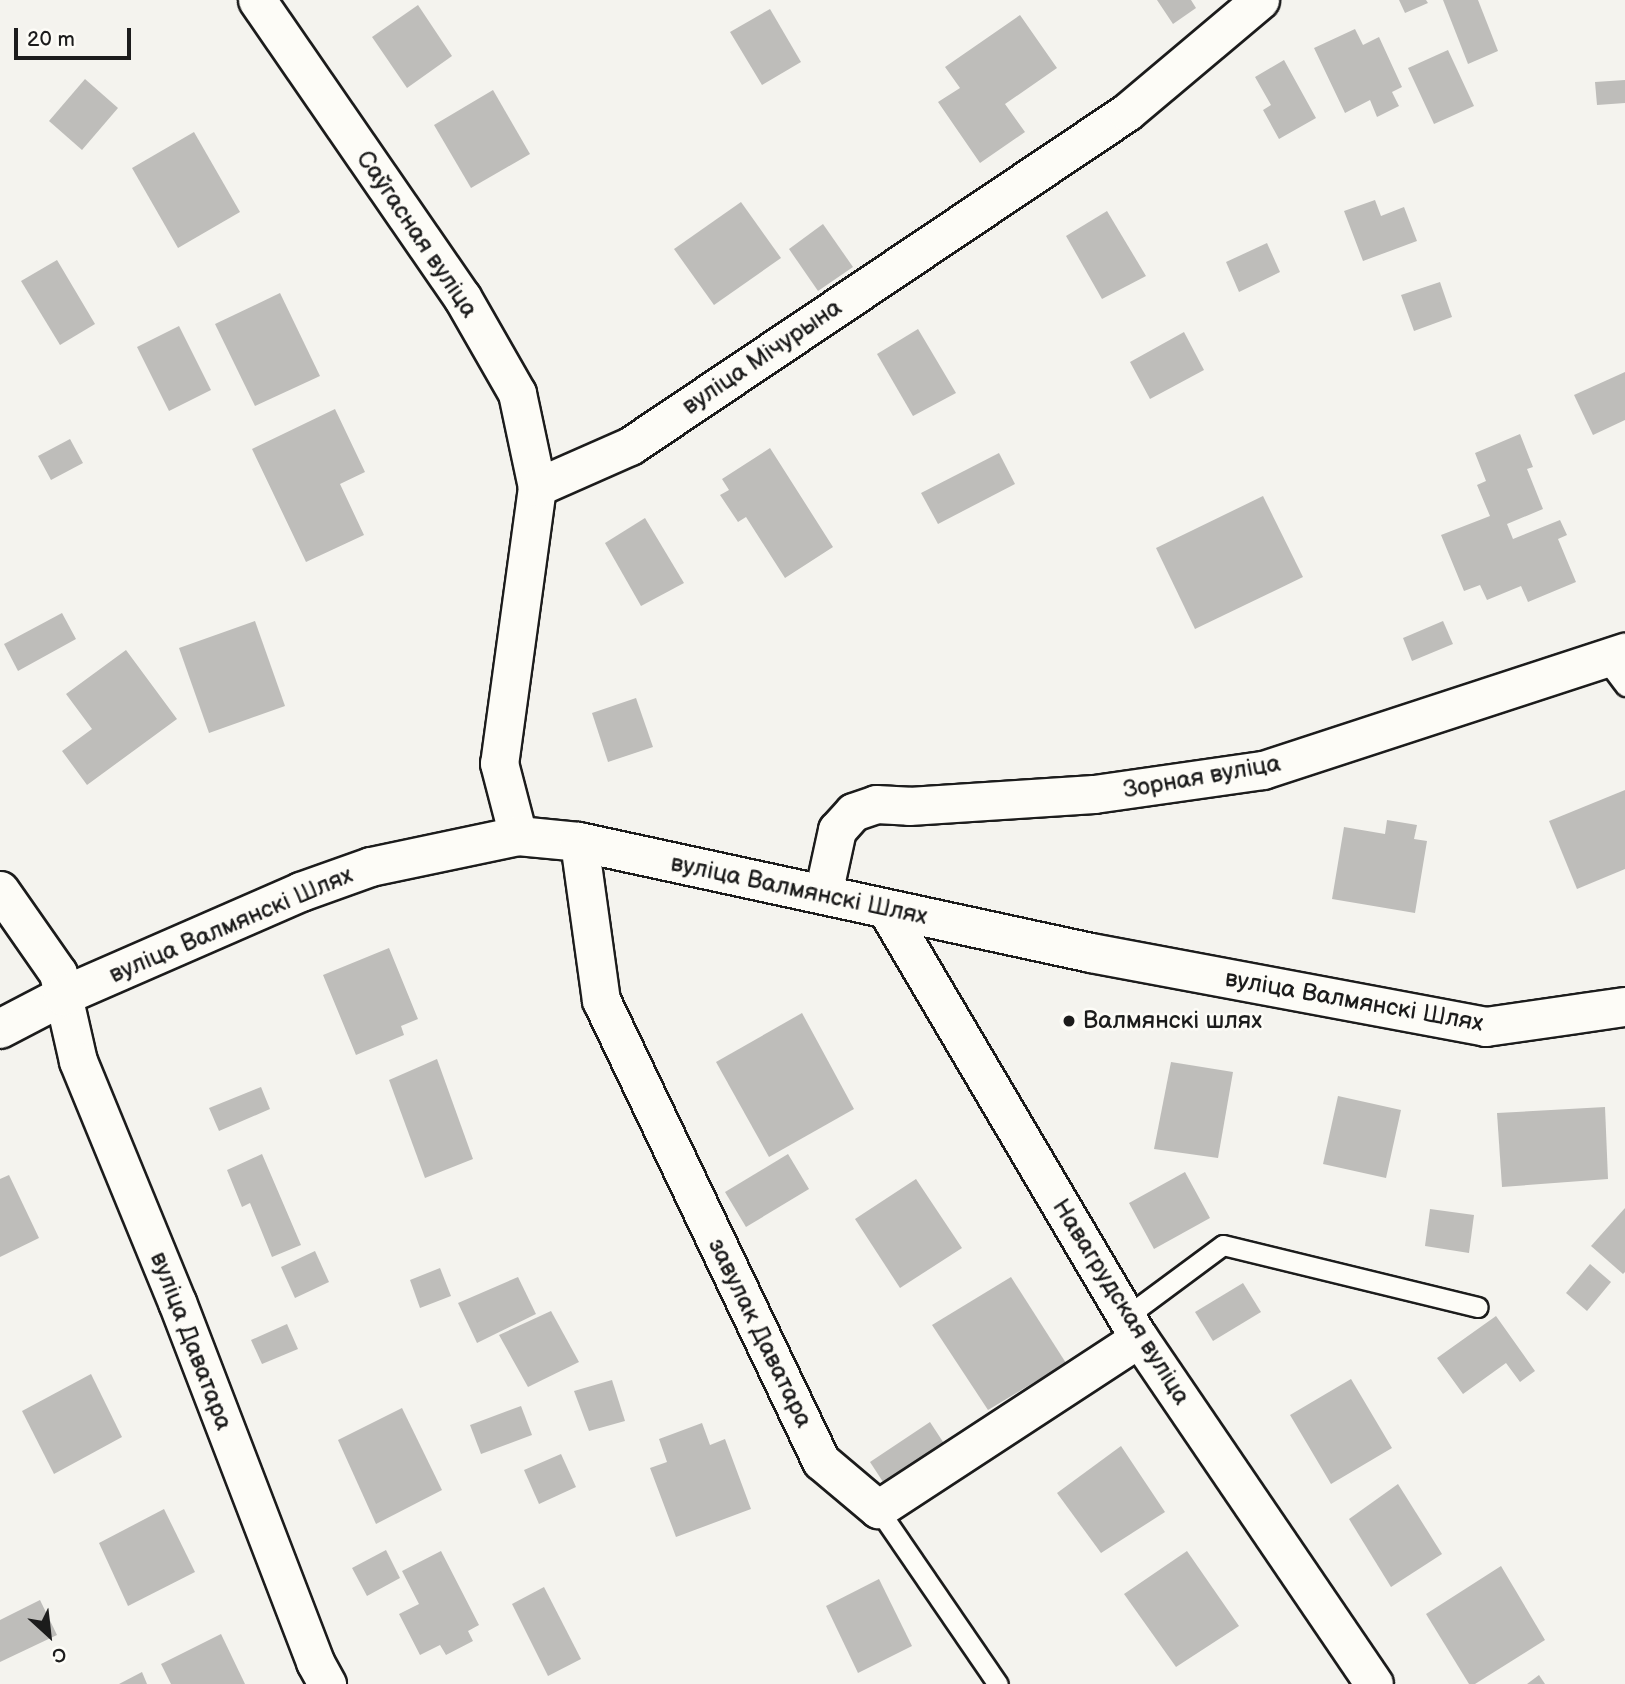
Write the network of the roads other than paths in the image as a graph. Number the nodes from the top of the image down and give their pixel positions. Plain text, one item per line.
1 (257, 0) edge
2 (1260, 0) edge
3 (537, 487) junction
4 (1619, 665) edge
5 (518, 836) junction
6 (579, 842) junction
7 (0, 890) edge
8 (823, 894) junction
9 (886, 909) junction
10 (62, 996) junction
11 (1625, 1007) edge
12 (0, 1028) edge
13 (1478, 1307) dead end
14 (1133, 1327) junction
15 (878, 1509) junction
16 (327, 1684) edge
17 (998, 1684) edge
18 (1374, 1684) edge

1 - 3 street, Саўгасная вуліца
2 - 3 street, вуліца Мічурына
3 - 5 street
4 - 8 street, Зорная вуліца
5 - 6 main road, вуліца Валмянскі Шлях
5 - 10 main road, вуліца Валмянскі Шлях
6 - 8 main road, вуліца Валмянскі Шлях
6 - 15 street, завулак Даватара
7 - 10 street, вуліца Даватара
8 - 9 main road, вуліца Валмянскі Шлях
9 - 11 main road, вуліца Валмянскі Шлях
9 - 14 street, Навагрудская вуліца
10 - 12 main road, вуліца Валмянскі Шлях
10 - 16 street, вуліца Даватара
13 - 14 lane
14 - 15 street
14 - 18 street, Навагрудская вуліца
15 - 17 lane

